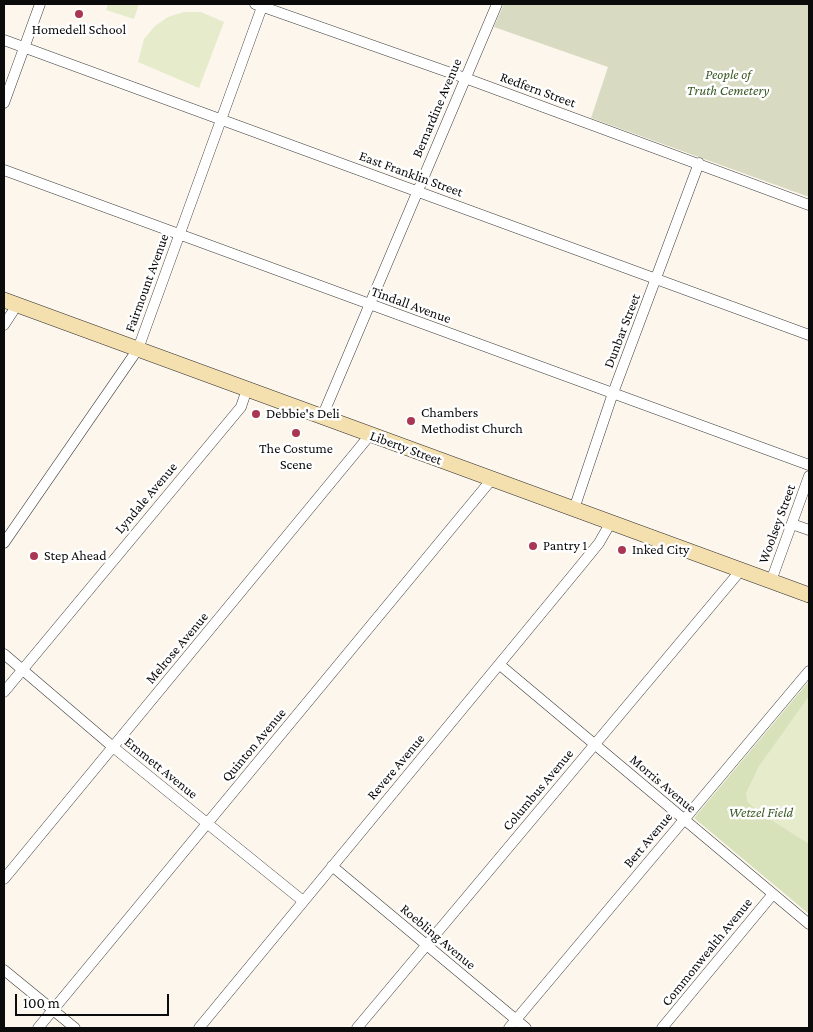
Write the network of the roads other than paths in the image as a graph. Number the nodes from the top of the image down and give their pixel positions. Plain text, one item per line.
1 (40, 4) edge
2 (497, 4) edge
3 (260, 5) edge
4 (4, 40) edge
5 (24, 47) junction
6 (465, 78) junction
7 (4, 103) edge
8 (222, 120) junction
9 (699, 164) junction
10 (4, 170) edge
11 (417, 191) junction
12 (809, 205) edge
13 (179, 234) junction
14 (657, 278) junction
15 (10, 303) edge
16 (369, 304) junction
17 (4, 325) edge
18 (809, 335) edge
19 (138, 349) junction
20 (247, 389) junction
21 (613, 393) junction
22 (322, 417) junction
23 (370, 434) junction
24 (809, 465) edge
25 (809, 476) edge
26 (492, 479) junction
27 (574, 509) junction
28 (611, 522) junction
29 (792, 524) junction
30 (809, 530) edge
31 (4, 544) edge
32 (741, 570) junction
33 (771, 581) junction
34 (809, 595) edge
35 (4, 654) edge
36 (500, 665) junction
37 (22, 669) junction
38 (809, 670) edge
39 (4, 692) edge
40 (594, 744) junction
41 (113, 746) junction
42 (684, 819) junction
43 (208, 823) junction
44 (332, 866) junction
45 (4, 879) edge
46 (773, 894) junction
47 (303, 901) junction
48 (809, 924) edge
49 (426, 944) junction
50 (4, 970) edge
51 (52, 1010) junction
52 (516, 1020) junction
53 (38, 1028) edge
54 (75, 1028) edge
55 (199, 1028) edge
56 (357, 1028) edge
57 (509, 1028) edge
58 (526, 1028) edge
59 (662, 1028) edge

1 - 5 street
2 - 6 street, Bernardine Avenue
3 - 6 street, Redfern Street
3 - 8 street, Fairmount Avenue
4 - 5 street, East Franklin Street
5 - 7 street
5 - 8 street, East Franklin Street
6 - 9 street, Redfern Street
6 - 11 street, Bernardine Avenue
8 - 11 street, East Franklin Street
8 - 13 street, Fairmount Avenue
9 - 12 street, Redfern Street
9 - 14 street, Dunbar Street
10 - 13 street, Tindall Avenue
11 - 14 street, East Franklin Street
11 - 16 street, Bernardine Avenue
13 - 16 street, Tindall Avenue
13 - 19 street, Fairmount Avenue
14 - 18 street, East Franklin Street
14 - 21 street, Dunbar Street
15 - 17 street
15 - 19 street, Liberty Street
16 - 21 street, Tindall Avenue
16 - 22 street, Bernardine Avenue
19 - 20 street, Liberty Street
19 - 31 street, Fairmount Avenue
20 - 22 street, Liberty Street
20 - 37 street, Lyndale Avenue
21 - 24 street, Tindall Avenue
21 - 27 street, Dunbar Street
22 - 23 street, Liberty Street
23 - 26 street, Liberty Street
23 - 41 street, Melrose Avenue
25 - 29 street, Woolsey Street
26 - 27 street, Liberty Street
26 - 43 street, Quinton Avenue
27 - 28 street, Liberty Street
28 - 32 street, Liberty Street
28 - 36 street, Revere Avenue
29 - 30 street
29 - 33 street, Woolsey Street
32 - 33 street, Liberty Street
32 - 40 street, Columbus Avenue
33 - 34 street, Liberty Street
35 - 37 street, Emmett Avenue
36 - 40 street, Morris Avenue
36 - 44 street, Revere Avenue
37 - 39 street, Lyndale Avenue
37 - 41 street, Emmett Avenue
38 - 42 street, Bert Avenue
40 - 42 street, Morris Avenue
40 - 49 street, Columbus Avenue
41 - 43 street, Emmett Avenue
41 - 45 street, Melrose Avenue
42 - 46 street, Morris Avenue
42 - 52 street, Bert Avenue
43 - 47 street, Emmett Avenue
43 - 51 street, Quinton Avenue
44 - 47 street, Revere Avenue
44 - 49 street, Roebling Avenue
46 - 48 street, Morris Avenue
46 - 59 street, Commonwealth Avenue
47 - 55 street, Revere Avenue
49 - 52 street, Roebling Avenue
49 - 56 street, Columbus Avenue
50 - 51 street
51 - 53 street, Quinton Avenue
51 - 54 street
52 - 57 street, Bert Avenue
52 - 58 street, Roebling Avenue

